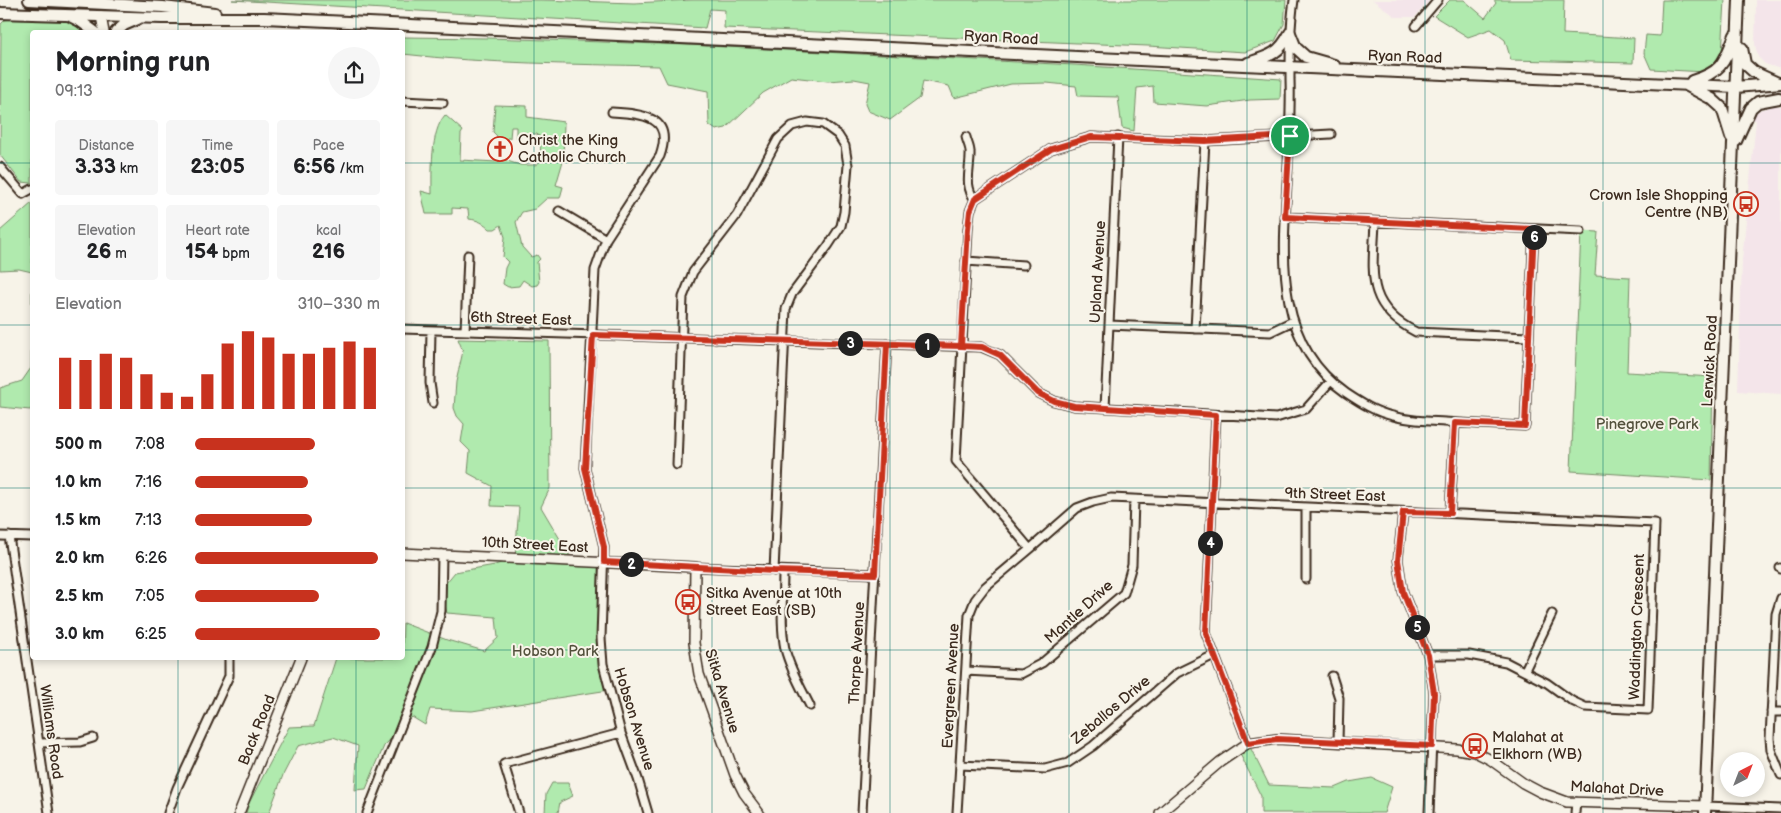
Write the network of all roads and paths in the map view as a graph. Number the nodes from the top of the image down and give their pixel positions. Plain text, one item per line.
1 (29, 0) edge
2 (1294, 0) edge
3 (1438, 0) edge
4 (1739, 0) edge
5 (65, 1) edge
6 (97, 2) edge
7 (0, 13) edge
8 (67, 14) junction
9 (101, 16) junction
10 (141, 18) junction
11 (264, 18) junction
12 (1416, 26) dead end
13 (1738, 27) junction
14 (92, 30) edge
15 (104, 30) edge
16 (118, 30) edge
17 (1290, 33) junction
18 (1243, 65) junction
19 (1290, 67) junction
20 (1352, 70) junction
21 (1780, 83) edge
22 (1683, 84) junction
23 (1736, 87) junction
24 (1780, 98) edge
25 (405, 101) edge
26 (443, 102) dead end
27 (612, 112) dead end
28 (1330, 134) dead end
29 (1290, 136) junction
30 (966, 137) dead end
31 (1118, 137) junction
32 (1205, 141) junction
33 (1734, 145) junction
34 (0, 166) edge
35 (30, 190) edge
36 (975, 199) junction
37 (559, 211) dead end
38 (1285, 217) junction
39 (1375, 222) junction
40 (1534, 229) junction
41 (1582, 232) dead end
42 (606, 239) junction
43 (468, 255) dead end
44 (966, 261) junction
45 (1024, 265) dead end
46 (1293, 321) junction
47 (1109, 325) junction
48 (405, 329) edge
49 (1196, 329) junction
50 (431, 330) junction
51 (465, 331) junction
52 (593, 335) junction
53 (1528, 337) junction
54 (681, 338) junction
55 (784, 341) junction
56 (887, 344) junction
57 (961, 346) junction
58 (1330, 382) junction
59 (433, 403) dead end
60 (1105, 408) junction
61 (1216, 415) junction
62 (1455, 423) junction
63 (677, 465) dead end
64 (1134, 500) junction
65 (1212, 504) junction
66 (1306, 508) junction
67 (1403, 512) junction
68 (1450, 513) junction
69 (1655, 523) joint
70 (0, 536) edge
71 (9, 536) junction
72 (30, 537) edge
73 (1030, 549) junction
74 (405, 553) edge
75 (442, 554) junction
76 (604, 562) junction
77 (695, 567) junction
78 (774, 571) junction
79 (783, 572) junction
80 (875, 574) junction
81 (1306, 579) dead end
82 (1781, 598) edge
83 (1552, 614) dead end
84 (1214, 655) junction
85 (1428, 655) junction
86 (229, 660) edge
87 (300, 660) edge
88 (1525, 670) junction
89 (966, 671) junction
90 (1332, 676) dead end
91 (810, 706) dead end
92 (1771, 712) junction
93 (1781, 712) edge
94 (622, 733) junction
95 (93, 738) dead end
96 (1338, 742) junction
97 (38, 743) junction
98 (1248, 743) junction
99 (1432, 746) junction
100 (960, 765) junction
101 (1781, 775) edge
102 (1576, 802) junction
103 (1706, 809) edge
104 (1781, 809) edge
105 (50, 813) edge
106 (168, 813) edge
107 (239, 813) edge
108 (367, 813) edge
109 (518, 813) edge
110 (648, 813) edge
111 (759, 813) edge
112 (862, 813) edge
113 (957, 813) edge
114 (1160, 813) edge
115 (1429, 813) edge
116 (1575, 813) edge

1 - 5 main road, Ryan Road
2 - 17 street
3 - 12 street
4 - 13 main road, Lerwick Road
5 - 6 main road, Ryan Road
6 - 9 street
6 - 11 main road, Ryan Road
7 - 8 main road, Ryan Road
8 - 9 main road, Ryan Road
8 - 14 main road
9 - 10 main road, Ryan Road
9 - 15 street
10 - 11 main road, Ryan Road
10 - 16 main road
11 - 18 main road, Ryan Road
13 - 21 main road
13 - 22 main road
13 - 23 main road, Lerwick Road
17 - 18 main road
17 - 19 street
17 - 20 main road
18 - 19 main road, Ryan Road
19 - 20 main road, Ryan Road
19 - 29 street
20 - 22 main road, Ryan Road
21 - 23 main road, Ryan Road
22 - 23 main road, Ryan Road
22 - 33 main road
23 - 24 main road, Ryan Road
23 - 33 main road, Lerwick Road
24 - 33 main road
25 - 26 street
27 - 42 street, Hobson Avenue
28 - 29 street
29 - 32 street
29 - 38 street
30 - 36 street
31 - 32 street
31 - 36 street
31 - 47 street, Upland Avenue
32 - 49 street
33 - 103 main road, Lerwick Road
34 - 35 street
36 - 44 street
37 - 42 street
38 - 39 street
38 - 46 street
39 - 40 street
39 - 53 street
40 - 41 street
40 - 53 street
42 - 52 street, Hobson Avenue
43 - 51 street
44 - 45 street
44 - 57 street
46 - 49 street
46 - 58 street
47 - 49 street
47 - 60 street, Upland Avenue
48 - 50 street, 6th Street East
50 - 51 street, 6th Street East
50 - 59 street
51 - 52 street, 6th Street East
52 - 54 street, 6th Street East
52 - 76 street, Hobson Avenue
53 - 62 street
54 - 55 street, 6th Street East
54 - 55 street
54 - 63 street
55 - 56 street, 6th Street East
55 - 78 street
56 - 57 street, 6th Street East
56 - 80 street, Thorpe Avenue
57 - 60 street, 6th Street East
57 - 73 street
58 - 61 street, 6th Street East
58 - 62 street
60 - 61 street, 6th Street East
61 - 65 street
62 - 68 street
64 - 65 street, 9th Street East
64 - 73 street, 9th Street East
64 - 89 street, Mantle Drive
65 - 66 street, 9th Street East
65 - 84 street
66 - 67 street, 9th Street East
66 - 81 street
67 - 68 street, 9th Street East
67 - 85 street
68 - 69 street, 9th Street East
69 - 88 street, Waddington Crescent
70 - 71 street
71 - 72 street
71 - 97 street, Williams Road
73 - 89 street, Evergreen Avenue
74 - 75 street, 10th Street East
75 - 76 street, 10th Street East
75 - 108 street
76 - 77 street, 10th Street East
76 - 94 street, Hobson Avenue
77 - 78 street, 10th Street East
77 - 111 street, Sitka Avenue
78 - 79 street, 10th Street East
79 - 80 street, 10th Street East
79 - 91 street
80 - 112 street, Thorpe Avenue
82 - 92 street
83 - 88 street
84 - 98 street
84 - 100 street, Zeballos Drive
85 - 88 street, Waddington Crescent
85 - 99 street
86 - 106 street
87 - 107 street, Back Road
89 - 100 street, Evergreen Avenue
90 - 96 street
92 - 93 street
92 - 101 street
94 - 109 street
94 - 110 street, Hobson Avenue
95 - 97 street
96 - 98 street, Malahat Drive
96 - 99 street, Malahat Drive
97 - 105 street, Williams Road
98 - 114 street, Malahat Drive
99 - 102 street, Malahat Drive
99 - 115 street
100 - 113 street, Evergreen Avenue
102 - 103 street, Malahat Drive
102 - 116 street
103 - 104 street, Malahat Drive

